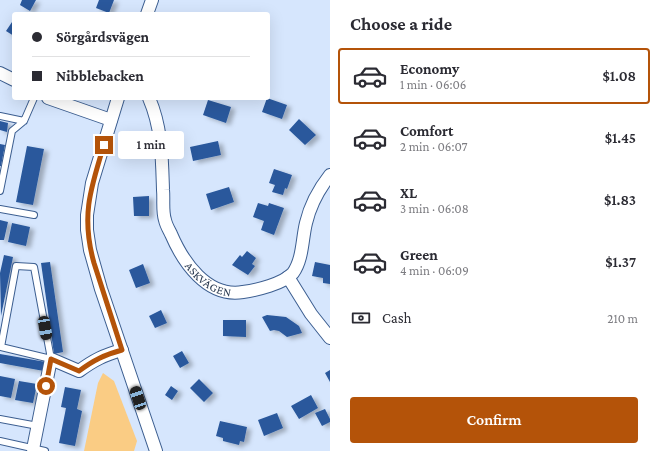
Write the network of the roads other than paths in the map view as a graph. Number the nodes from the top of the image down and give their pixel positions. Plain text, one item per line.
1 (152, 0) edge
2 (148, 12) edge
3 (0, 73) edge
4 (12, 79) edge
5 (33, 100) edge
6 (54, 100) edge
7 (117, 100) edge
8 (150, 100) edge
9 (0, 116) edge
10 (111, 120) junction
11 (24, 121) junction
12 (330, 175) edge
13 (1, 179) edge
14 (0, 191) edge
15 (0, 209) edge
16 (34, 215) dead end
17 (288, 277) junction
18 (2, 326) edge
19 (330, 338) edge
20 (122, 350) junction
21 (51, 359) junction
22 (0, 419) edge
23 (38, 426) junction
24 (0, 442) edge
25 (39, 450) edge
26 (156, 451) edge

1 - 2 street
3 - 4 street
5 - 11 lane
6 - 10 street
7 - 10 street
8 - 17 street, ASKVÄGEN
9 - 11 lane
10 - 20 street
11 - 13 lane
12 - 17 street
13 - 14 lane
15 - 16 lane
17 - 19 street
18 - 21 lane
18 - 21 lane
20 - 21 street
20 - 26 street
21 - 23 street
22 - 23 lane
23 - 25 street
24 - 25 lane

